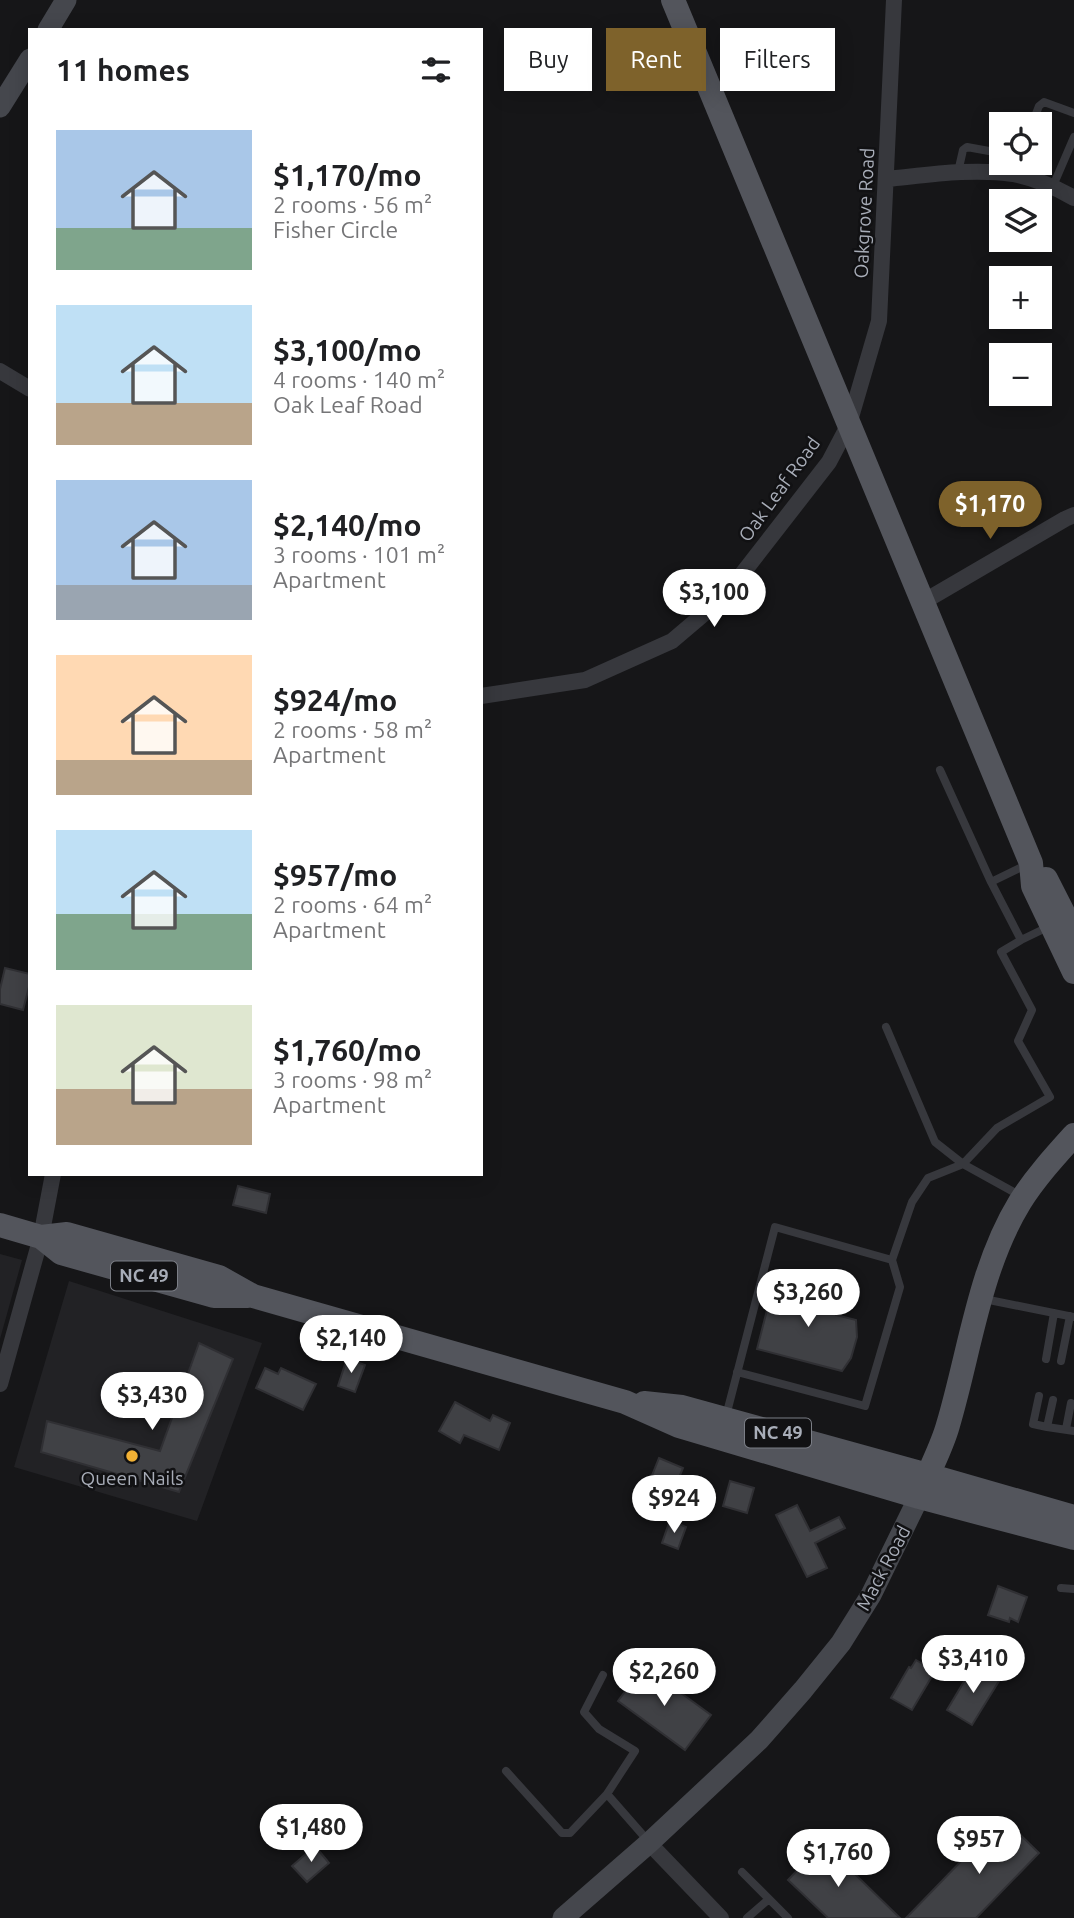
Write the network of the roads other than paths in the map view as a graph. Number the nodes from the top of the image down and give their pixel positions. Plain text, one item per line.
1 (66, 0) edge
2 (673, 0) edge
3 (894, 0) edge
4 (49, 28) edge
5 (28, 62) edge
6 (0, 107) edge
7 (1037, 112) edge
8 (1074, 113) edge
9 (1074, 137) edge
10 (989, 151) dead end
11 (989, 170) edge
12 (958, 172) junction
13 (1029, 175) edge
14 (887, 178) junction
15 (1053, 186) junction
16 (1074, 198) edge
17 (0, 371) edge
18 (28, 388) edge
19 (849, 424) junction
20 (1074, 515) edge
21 (923, 602) junction
22 (483, 695) edge
23 (940, 770) dead end
24 (1031, 863) junction
25 (991, 882) junction
26 (1050, 926) junction
27 (1074, 934) edge
28 (1021, 940) junction
29 (1074, 972) edge
30 (886, 1027) dead end
31 (1074, 1135) edge
32 (962, 1164) junction
33 (53, 1176) edge
34 (1023, 1198) junction
35 (0, 1225) edge
36 (41, 1237) junction
37 (892, 1260) junction
38 (981, 1298) junction
39 (1054, 1313) junction
40 (1072, 1316) edge
41 (1046, 1359) dead end
42 (1061, 1361) dead end
43 (737, 1372) junction
44 (0, 1384) edge
45 (1039, 1396) dead end
46 (1053, 1400) dead end
47 (625, 1402) junction
48 (1071, 1403) dead end
49 (725, 1419) junction
50 (1047, 1427) junction
51 (1070, 1430) edge
52 (923, 1486) junction
53 (1074, 1517) edge
54 (1074, 1538) edge
55 (1061, 1588) dead end
56 (1074, 1590) edge
57 (603, 1675) dead end
58 (506, 1771) dead end
59 (607, 1794) junction
60 (649, 1843) junction
61 (742, 1872) dead end
62 (769, 1899) junction
63 (563, 1918) edge
64 (721, 1918) edge
65 (747, 1918) edge
66 (788, 1918) edge

1 - 4 main road
2 - 19 main road
3 - 14 street, Oakgrove Road
5 - 6 main road
7 - 8 lane
9 - 15 lane
10 - 12 lane
11 - 12 street
12 - 14 street
13 - 15 street
14 - 19 street, Oakgrove Road
15 - 16 street
17 - 18 street
19 - 21 main road
19 - 22 street, Oak Leaf Road
20 - 21 street
21 - 24 main road
23 - 25 lane
24 - 25 lane
24 - 26 main road
24 - 27 main road
25 - 28 lane
26 - 28 lane
26 - 29 main road
28 - 32 lane
30 - 32 lane
31 - 34 main road, Mack Road
32 - 34 lane
32 - 37 lane
33 - 36 street
34 - 38 main road, Mack Road
35 - 36 main road, NC 49
36 - 44 street
36 - 47 main road, NC 49
37 - 43 lane
37 - 43 lane
38 - 39 lane
38 - 52 main road, Mack Road
39 - 40 lane
39 - 41 lane
40 - 42 lane
43 - 49 lane
45 - 50 lane
46 - 50 lane
47 - 49 main road, NC 49
47 - 52 main road, NC 49
48 - 51 lane
49 - 52 main road, NC 49
50 - 51 lane
52 - 53 main road, NC 49
52 - 54 main road, NC 49
52 - 60 main road, Mack Road
55 - 56 lane
57 - 59 lane
58 - 59 lane
59 - 60 lane
60 - 63 main road, Mack Road
60 - 64 street
61 - 62 lane
62 - 65 lane
62 - 66 lane

